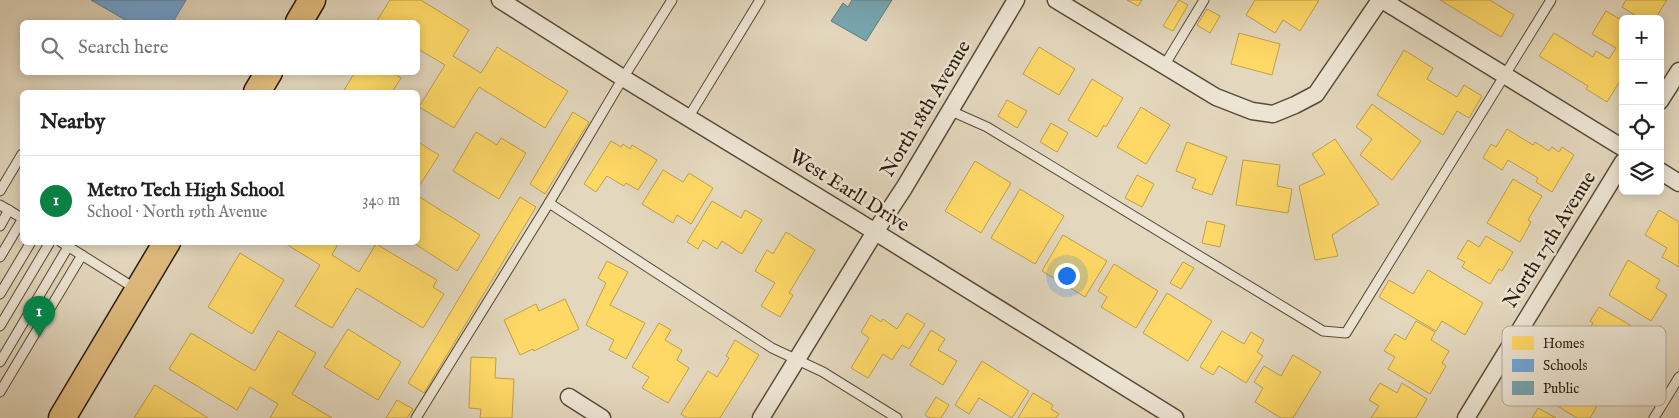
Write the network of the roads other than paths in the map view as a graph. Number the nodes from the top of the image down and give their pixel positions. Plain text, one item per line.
1 (312, 0) edge
2 (500, 0) edge
3 (672, 0) edge
4 (760, 0) edge
5 (1016, 0) edge
6 (1056, 0) edge
7 (1204, 0) edge
8 (1381, 0) edge
9 (1551, 0) edge
10 (299, 20) edge
11 (1164, 66) junction
12 (1679, 71) edge
13 (267, 75) edge
14 (1505, 76) junction
15 (622, 78) junction
16 (258, 90) edge
17 (1664, 95) edge
18 (951, 111) junction
19 (688, 118) junction
20 (1619, 146) edge
21 (20, 157) edge
22 (1619, 169) edge
23 (1664, 174) edge
24 (1679, 183) edge
25 (0, 191) edge
26 (549, 202) junction
27 (0, 204) edge
28 (9, 210) junction
29 (20, 218) edge
30 (20, 223) edge
31 (0, 226) edge
32 (875, 232) junction
33 (29, 245) edge
34 (48, 245) edge
35 (64, 245) edge
36 (165, 245) edge
37 (82, 255) junction
38 (0, 258) edge
39 (138, 291) junction
40 (0, 294) edge
41 (0, 326) edge
42 (1522, 326) edge
43 (1502, 359) edge
44 (797, 360) junction
45 (0, 362) edge
46 (1679, 377) edge
47 (0, 392) edge
48 (569, 398) dead end
49 (1666, 398) edge
50 (1661, 406) edge
51 (62, 418) edge
52 (416, 418) edge
53 (602, 418) edge
54 (761, 418) edge
55 (897, 418) edge
56 (1175, 418) edge
57 (1466, 418) edge
58 (1654, 418) edge

1 - 10 main road
2 - 15 street, West Earll Drive
3 - 15 lane
4 - 19 lane
5 - 18 street, North 18th Avenue
6 - 11 street
7 - 11 lane
8 - 11 street
8 - 14 street
9 - 14 lane
12 - 17 street
13 - 16 main road
14 - 18 lane
14 - 20 street
15 - 19 street, West Earll Drive
15 - 26 lane
18 - 32 street, North 18th Avenue
19 - 32 street, West Earll Drive
21 - 25 lane
22 - 42 street, North 17th Avenue
23 - 24 street
26 - 44 lane
26 - 52 lane
27 - 28 lane
28 - 29 lane
28 - 31 lane
30 - 38 lane
32 - 44 street, North 18th Avenue
32 - 56 street, West Earll Drive
33 - 40 lane
34 - 41 lane
35 - 37 lane
35 - 45 lane
36 - 39 main road
37 - 39 lane
37 - 47 lane
39 - 51 main road
43 - 57 street, North 17th Avenue
44 - 54 street, North 18th Avenue
44 - 55 lane
46 - 49 lane
48 - 53 street
50 - 58 lane

